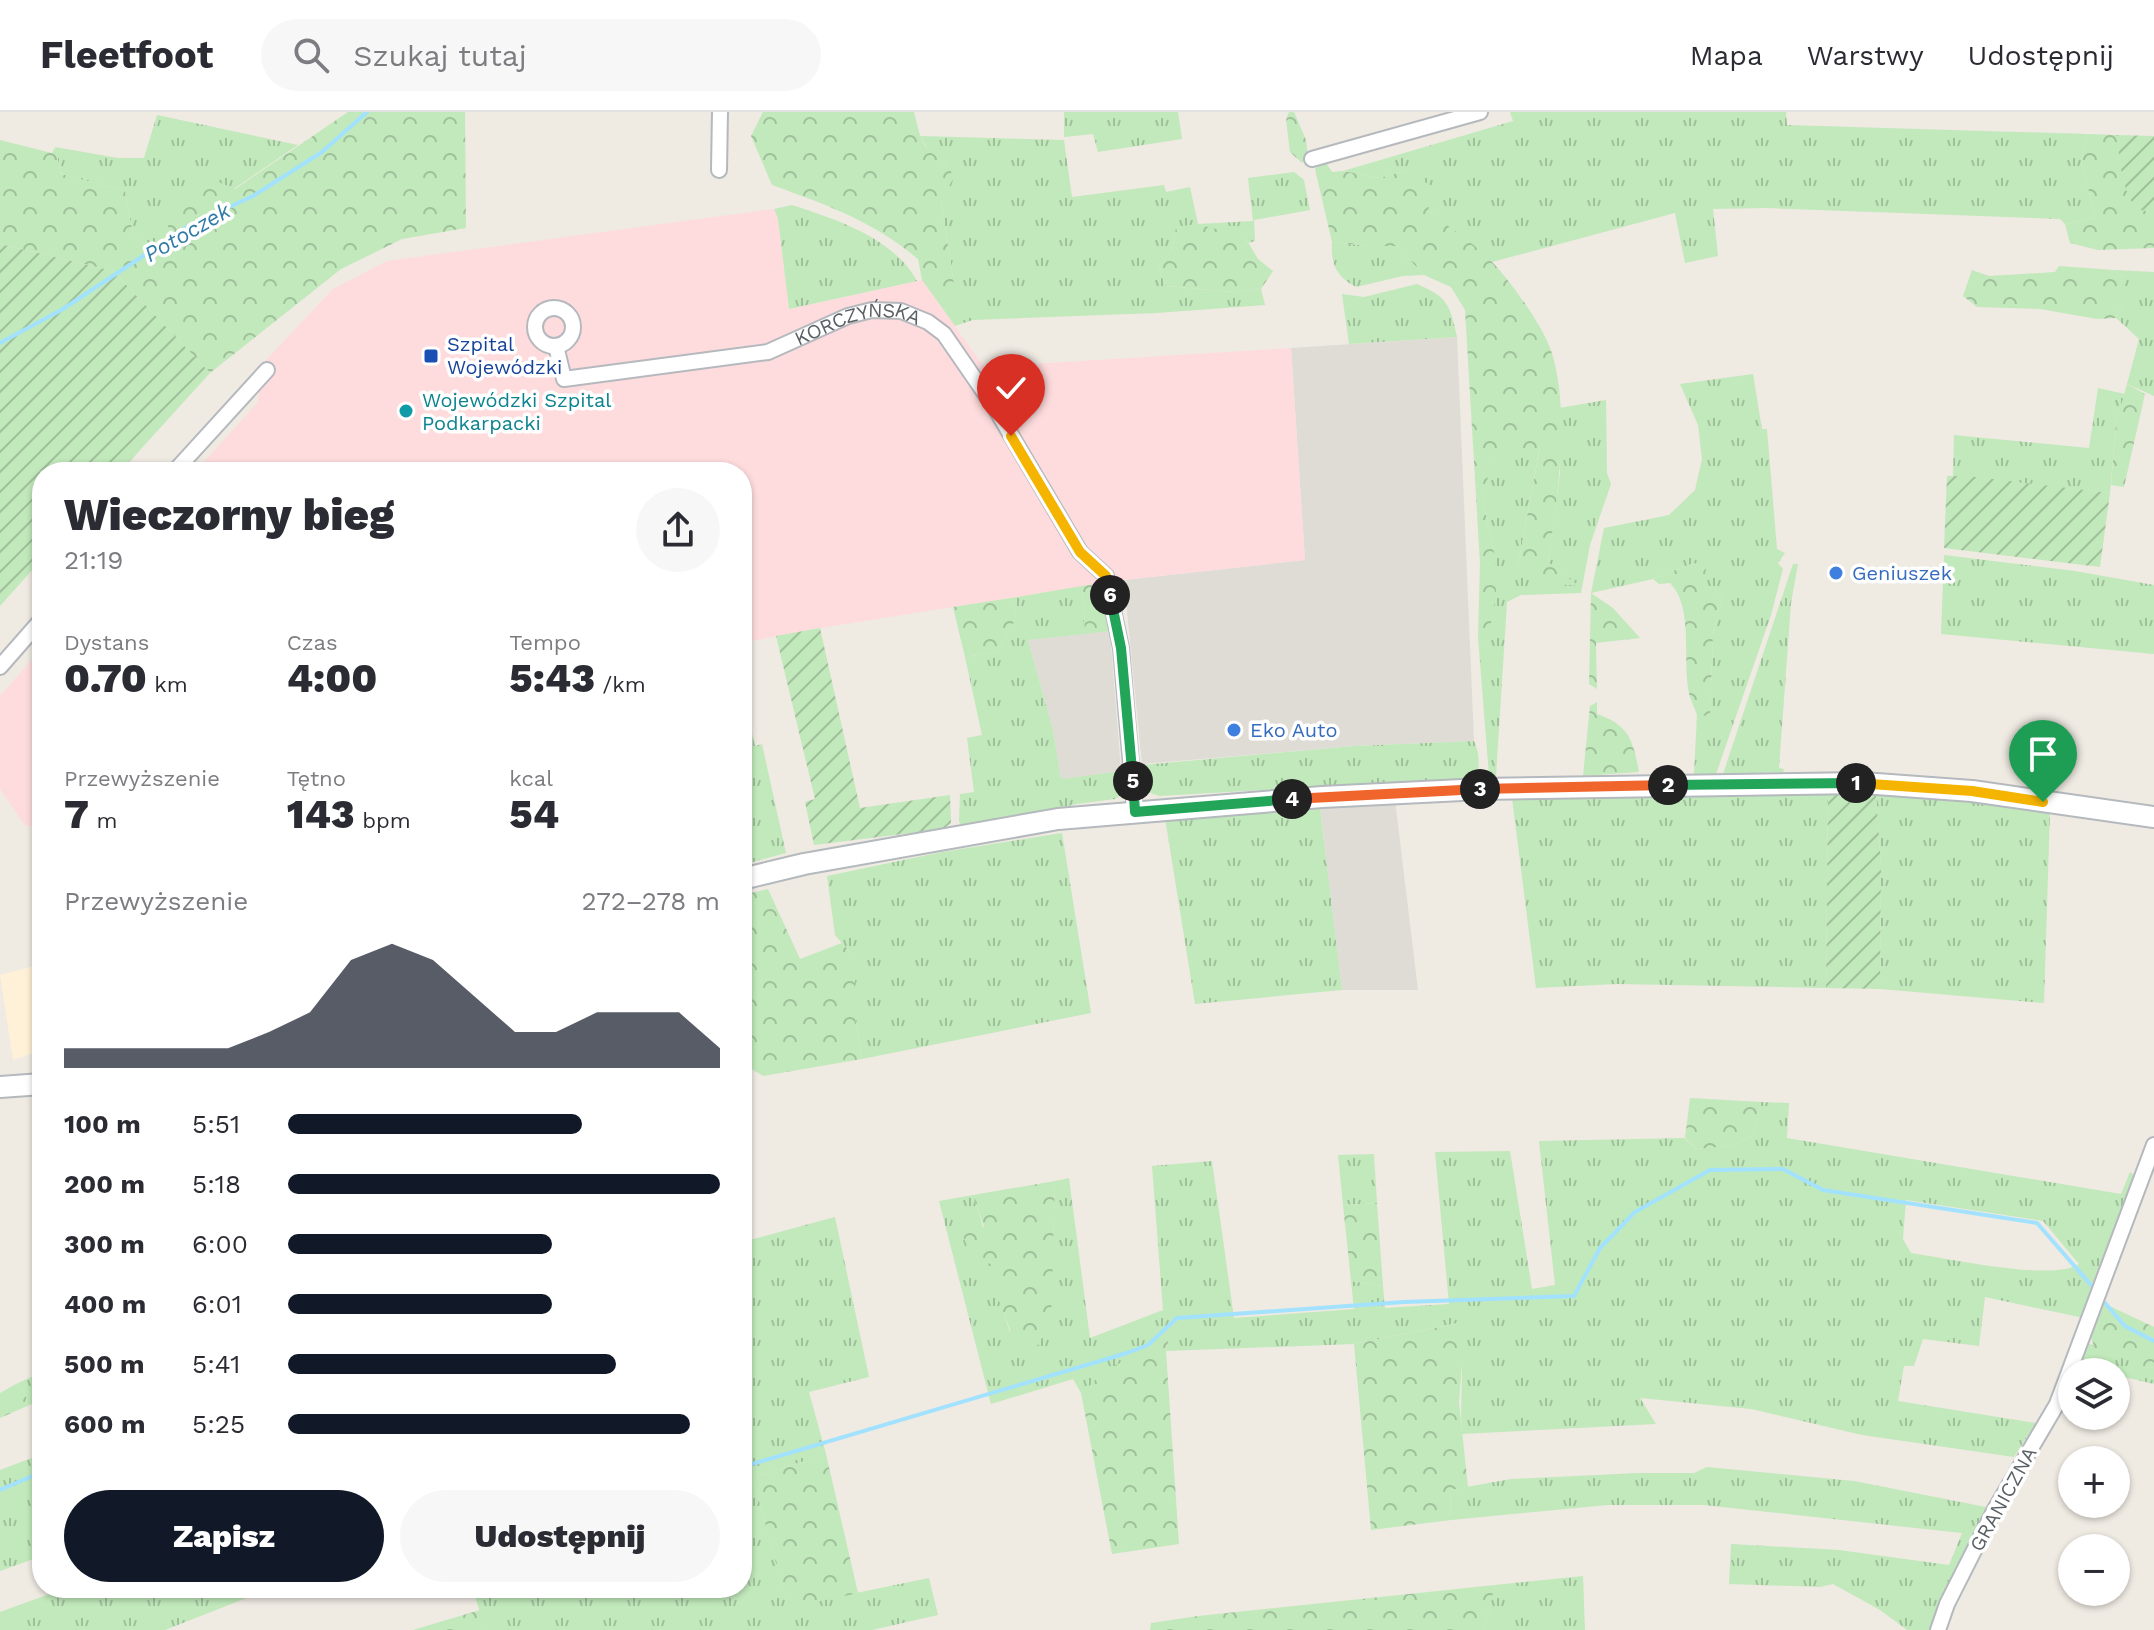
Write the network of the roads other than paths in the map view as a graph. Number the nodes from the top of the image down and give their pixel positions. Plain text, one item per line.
1 (720, 112) edge
2 (1480, 112) edge
3 (1312, 159) dead end
4 (719, 170) dead end
5 (556, 346) dead end
6 (267, 370) dead end
7 (183, 462) edge
8 (32, 630) edge
9 (0, 667) edge
10 (1135, 812) junction
11 (2154, 817) edge
12 (752, 877) edge
13 (32, 1085) edge
14 (0, 1087) edge
15 (2154, 1145) edge
16 (1938, 1630) edge

1 - 4 street
2 - 3 street
5 - 10 street, KORCZYŃSKA
6 - 7 street
8 - 9 street
10 - 11 main road
10 - 12 main road
13 - 14 main road
15 - 16 street, GRANICZNA

